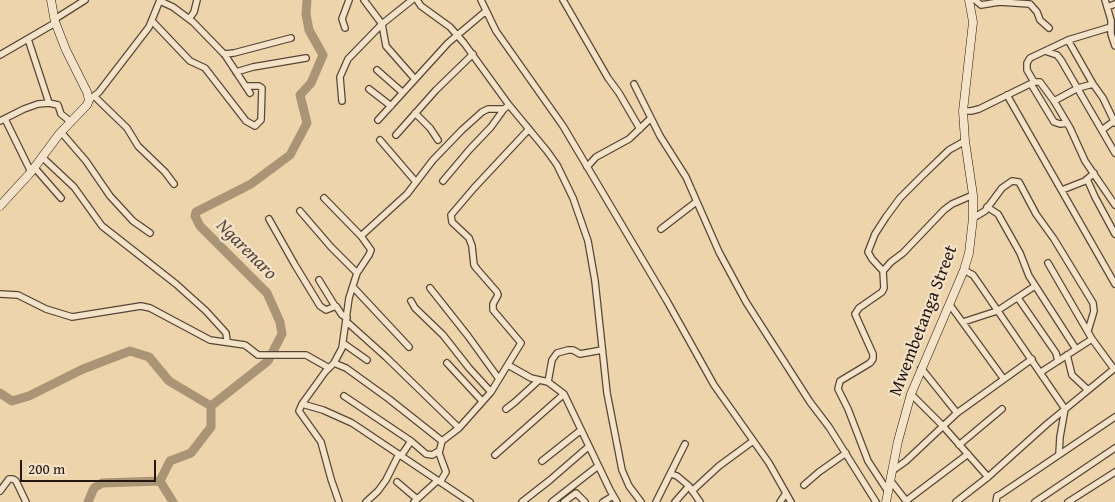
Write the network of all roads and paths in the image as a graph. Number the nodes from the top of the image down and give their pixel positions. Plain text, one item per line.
1 (51, 0) edge
2 (85, 0) edge
3 (197, 0) edge
4 (349, 0) edge
5 (364, 0) edge
6 (400, 0) edge
7 (412, 0) edge
8 (417, 0) edge
9 (481, 0) edge
10 (563, 0) edge
11 (160, 1) edge
12 (972, 1) edge
13 (1032, 2) edge
14 (1106, 3) edge
15 (1115, 4) edge
16 (404, 6) junction
17 (486, 11) junction
18 (189, 19) junction
19 (55, 21) junction
20 (152, 21) junction
21 (382, 24) junction
22 (1111, 27) junction
23 (345, 28) dead end
24 (1049, 28) dead end
25 (457, 34) junction
26 (290, 38) dead end
27 (28, 39) junction
28 (1068, 40) junction
29 (1114, 40) edge
30 (1115, 46) edge
31 (1045, 50) junction
32 (224, 54) junction
33 (473, 54) junction
34 (0, 55) edge
35 (306, 58) dead end
36 (377, 70) dead end
37 (236, 72) junction
38 (414, 78) junction
39 (1032, 83) junction
40 (634, 84) dead end
41 (1093, 84) junction
42 (246, 86) junction
43 (1078, 88) junction
44 (369, 89) dead end
45 (402, 92) junction
46 (250, 93) dead end
47 (1007, 95) junction
48 (92, 98) junction
49 (342, 101) dead end
50 (1054, 101) junction
51 (49, 103) junction
52 (390, 106) junction
53 (506, 107) junction
54 (964, 110) junction
55 (415, 113) junction
56 (651, 118) junction
57 (2, 120) edge
58 (378, 120) dead end
59 (71, 122) junction
60 (1114, 122) edge
61 (1067, 123) junction
62 (529, 129) junction
63 (640, 129) junction
64 (1102, 130) junction
65 (61, 132) junction
66 (396, 135) dead end
67 (380, 140) dead end
68 (438, 140) dead end
69 (965, 141) junction
70 (1115, 153) edge
71 (42, 157) junction
72 (587, 167) junction
73 (32, 169) junction
74 (1094, 173) junction
75 (1087, 179) junction
76 (444, 181) dead end
77 (416, 182) junction
78 (174, 184) dead end
79 (1062, 190) junction
80 (972, 195) junction
81 (61, 198) dead end
82 (324, 198) dead end
83 (696, 202) junction
84 (1115, 205) edge
85 (0, 206) edge
86 (987, 207) junction
87 (300, 211) dead end
88 (972, 218) junction
89 (270, 219) dead end
90 (661, 229) dead end
91 (150, 233) dead end
92 (1115, 234) edge
93 (361, 236) junction
94 (1048, 263) dead end
95 (964, 270) junction
96 (883, 272) junction
97 (357, 273) junction
98 (319, 280) dead end
99 (1115, 284) edge
100 (1035, 286) junction
101 (352, 287) junction
102 (430, 288) dead end
103 (0, 294) edge
104 (1018, 298) junction
105 (411, 300) dead end
106 (950, 305) junction
107 (335, 306) junction
108 (997, 311) junction
109 (347, 320) junction
110 (963, 322) junction
111 (1088, 331) junction
112 (1092, 339) junction
113 (227, 342) junction
114 (343, 343) junction
115 (409, 347) dead end
116 (1076, 349) junction
117 (602, 350) junction
118 (1067, 355) junction
119 (1032, 359) junction
120 (367, 360) dead end
121 (1058, 361) junction
122 (334, 363) junction
123 (447, 363) dead end
124 (508, 365) junction
125 (329, 368) junction
126 (921, 368) junction
127 (1114, 369) edge
128 (1041, 372) junction
129 (1003, 378) junction
130 (499, 379) junction
131 (538, 381) junction
132 (548, 382) junction
133 (1088, 390) junction
134 (491, 392) junction
135 (564, 394) junction
136 (910, 394) junction
137 (344, 396) dead end
138 (482, 401) junction
139 (302, 404) junction
140 (506, 408) dead end
141 (1002, 409) dead end
142 (1065, 409) junction
143 (957, 413) junction
144 (1115, 418) edge
145 (942, 425) junction
146 (459, 428) junction
147 (581, 430) junction
148 (753, 441) junction
149 (411, 442) junction
150 (442, 442) junction
151 (685, 444) dead end
152 (959, 445) junction
153 (588, 446) junction
154 (1115, 448) edge
155 (438, 451) junction
156 (846, 453) junction
157 (968, 454) junction
158 (1059, 454) junction
159 (400, 455) junction
160 (495, 455) dead end
161 (542, 461) dead end
162 (598, 466) junction
163 (892, 471) junction
164 (1115, 472) edge
165 (671, 474) junction
166 (988, 477) junction
167 (890, 480) junction
168 (439, 481) junction
169 (398, 482) dead end
170 (804, 485) dead end
171 (690, 488) junction
172 (887, 490) junction
173 (0, 491) edge
174 (786, 493) junction
175 (613, 496) junction
176 (416, 501) edge
177 (26, 502) edge
178 (339, 502) edge
179 (366, 502) edge
180 (470, 502) edge
181 (522, 502) edge
182 (552, 502) edge
183 (564, 502) edge
184 (585, 502) edge
185 (603, 502) edge
186 (617, 502) edge
187 (642, 502) edge
188 (656, 502) edge
189 (675, 502) edge
190 (700, 502) edge
191 (780, 502) edge
192 (791, 502) edge
193 (876, 502) edge
194 (886, 502) edge
195 (907, 502) edge
196 (956, 502) edge
197 (996, 502) edge
198 (1035, 502) edge
199 (1068, 502) edge

1 - 19 street
2 - 19 street
3 - 18 street
4 - 23 street
5 - 21 street
6 - 16 street
7 - 16 street
8 - 25 street
9 - 17 street
10 - 63 street
11 - 18 street
11 - 20 street
12 - 13 street
12 - 54 street, Mwembetanga Street
13 - 24 street
14 - 15 street
14 - 22 street
16 - 21 street
17 - 25 street
17 - 72 street
18 - 32 street
19 - 27 street
19 - 48 street
20 - 42 street
20 - 48 street
21 - 38 street
21 - 49 street
22 - 28 street
22 - 29 street
25 - 33 street
25 - 38 street
26 - 32 street
27 - 34 street
27 - 51 street
28 - 31 street
28 - 41 street
29 - 30 street
31 - 39 street
31 - 43 street
32 - 37 street
33 - 53 street
33 - 55 street
35 - 37 street
36 - 45 street
37 - 42 street
38 - 45 street
39 - 47 street
39 - 50 street
39 - 61 street
40 - 56 street
41 - 43 street
41 - 60 street
42 - 46 street
43 - 50 street
43 - 64 street
44 - 52 street
45 - 52 street
47 - 54 street
47 - 79 street
48 - 59 street
48 - 78 street
50 - 61 street
51 - 57 street
51 - 59 street
52 - 58 street
53 - 62 street
53 - 76 street
53 - 77 street
54 - 69 street, Mwembetanga Street
55 - 66 street
55 - 68 street
56 - 63 street
56 - 83 street
57 - 73 street
59 - 65 street
60 - 64 street
61 - 74 street
62 - 117 street
62 - 124 street
63 - 72 street
64 - 70 street
65 - 71 street
65 - 91 street
67 - 77 street
69 - 80 street, Mwembetanga Street
69 - 96 street
71 - 73 street
71 - 113 street
72 - 148 street
73 - 81 street
73 - 85 street
74 - 75 street
74 - 84 street
75 - 79 street
75 - 92 street
77 - 93 street
79 - 99 street
80 - 88 street, Mwembetanga Street
80 - 96 street
82 - 93 street
83 - 90 street
83 - 156 street
86 - 88 street
86 - 100 street
86 - 111 street
87 - 97 street
88 - 95 street, Mwembetanga Street
89 - 107 street
93 - 97 street
94 - 111 street
95 - 106 street, Mwembetanga Street
95 - 108 street
96 - 172 street
97 - 101 street
98 - 107 street
100 - 104 street
100 - 116 street
101 - 109 street
101 - 115 street
102 - 130 street
103 - 113 street
104 - 108 street
104 - 121 street
105 - 134 street
106 - 110 street
106 - 126 street, Mwembetanga Street
107 - 109 street
108 - 110 street
108 - 119 street
109 - 114 street
109 - 146 street
110 - 129 street
111 - 112 street
112 - 116 street
112 - 127 street
113 - 125 street
114 - 120 street
114 - 122 street
116 - 118 street
117 - 132 street
117 - 187 street
118 - 121 street
118 - 133 street
119 - 128 street
119 - 129 street
121 - 128 street
122 - 125 street
122 - 150 street
123 - 138 street
124 - 130 street
124 - 131 street
125 - 139 street
126 - 136 street, Mwembetanga Street
126 - 143 street
127 - 133 street
128 - 142 street
129 - 143 street
130 - 134 street
131 - 132 street
131 - 140 street
132 - 135 street
133 - 142 street
134 - 138 street
135 - 147 street
135 - 160 street
136 - 145 street
136 - 163 street, Mwembetanga Street
137 - 149 street
138 - 146 street
139 - 159 street
139 - 178 street
141 - 152 street
142 - 158 street
142 - 166 street
143 - 145 street
144 - 158 street
145 - 152 street
145 - 163 street
146 - 150 street
147 - 153 street
147 - 161 street
148 - 171 street
148 - 174 street
149 - 155 street
149 - 159 street
150 - 155 street
151 - 165 street
152 - 157 street
153 - 162 street
153 - 181 street
154 - 198 street
155 - 168 street
156 - 170 street
156 - 193 street
157 - 166 street
157 - 195 street
158 - 197 street
159 - 168 street
159 - 179 street
162 - 175 street
162 - 182 street
163 - 167 street, Mwembetanga Street
164 - 199 street
165 - 171 street
165 - 188 street
166 - 196 street
167 - 172 street, Mwembetanga Street
167 - 195 street
168 - 176 street
168 - 180 street
169 - 176 street
171 - 189 street
171 - 190 street
172 - 194 street, Mwembetanga Street
173 - 177 street
174 - 191 street
174 - 192 street
175 - 185 street
175 - 186 street
183 - 184 street

